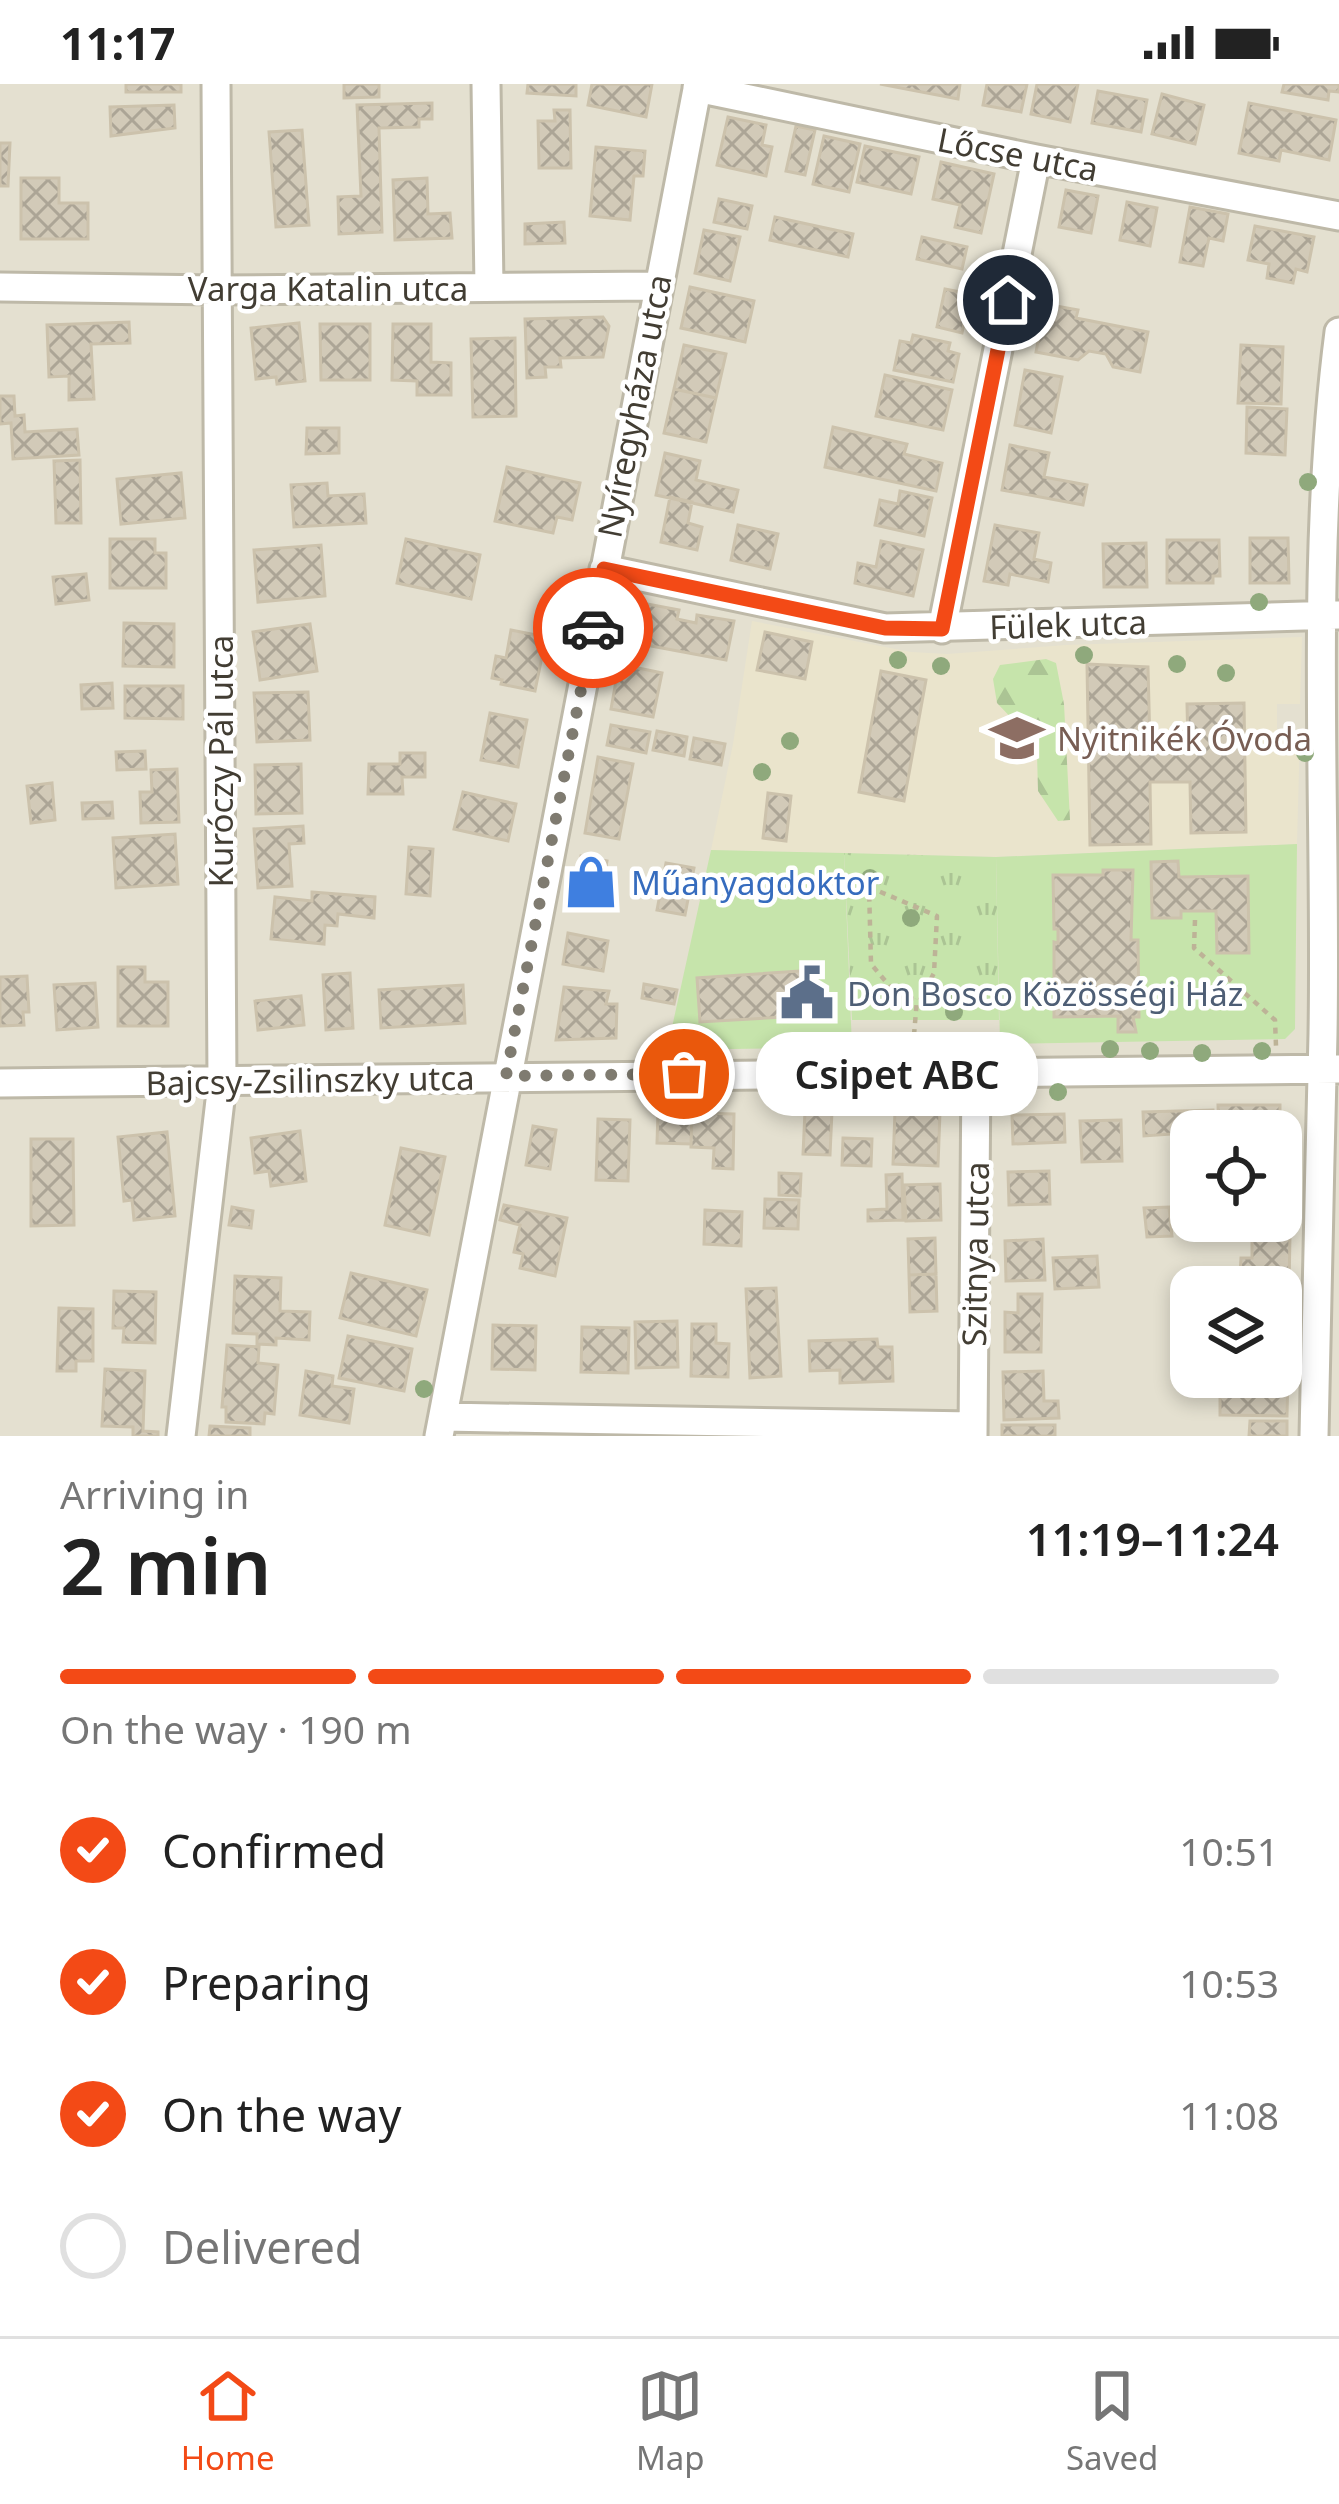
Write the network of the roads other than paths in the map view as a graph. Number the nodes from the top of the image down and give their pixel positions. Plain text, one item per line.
1 (216, 84) edge
2 (486, 84) edge
3 (697, 86) edge
4 (1036, 159) junction
5 (1339, 216) edge
6 (656, 286) junction
7 (0, 287) edge
8 (489, 287) junction
9 (217, 290) junction
10 (1339, 332) edge
11 (604, 569) junction
12 (1331, 615) edge
13 (942, 629) junction
14 (1330, 834) edge
15 (1330, 1069) edge
16 (976, 1071) junction
17 (506, 1076) junction
18 (0, 1083) edge
19 (222, 1083) junction
20 (1323, 1425) edge
21 (441, 1427) edge
22 (973, 1431) edge
23 (181, 1436) edge

1 - 9 street, Kuróczy Pál utca
2 - 8 street
3 - 4 street, Lőcse utca
3 - 6 street, Nyíregyháza utca
4 - 5 street, Lőcse utca
4 - 13 street
6 - 8 street, Varga Katalin utca
6 - 11 street, Nyíregyháza utca
7 - 9 street, Varga Katalin utca
8 - 9 street, Varga Katalin utca
9 - 19 street, Kuróczy Pál utca
10 - 12 street
11 - 13 street, Fülek utca
11 - 17 street, Nyíregyháza utca
12 - 13 street, Fülek utca
12 - 14 street
14 - 15 street
15 - 16 street, Bajcsy-Zsilinszky utca
15 - 20 street
16 - 17 street, Bajcsy-Zsilinszky utca
16 - 22 street, Szitnya utca
17 - 19 street, Bajcsy-Zsilinszky utca
17 - 21 street, Nyíregyháza utca
18 - 19 street, Bajcsy-Zsilinszky utca
19 - 23 street, Kuróczy Pál utca
21 - 22 street

